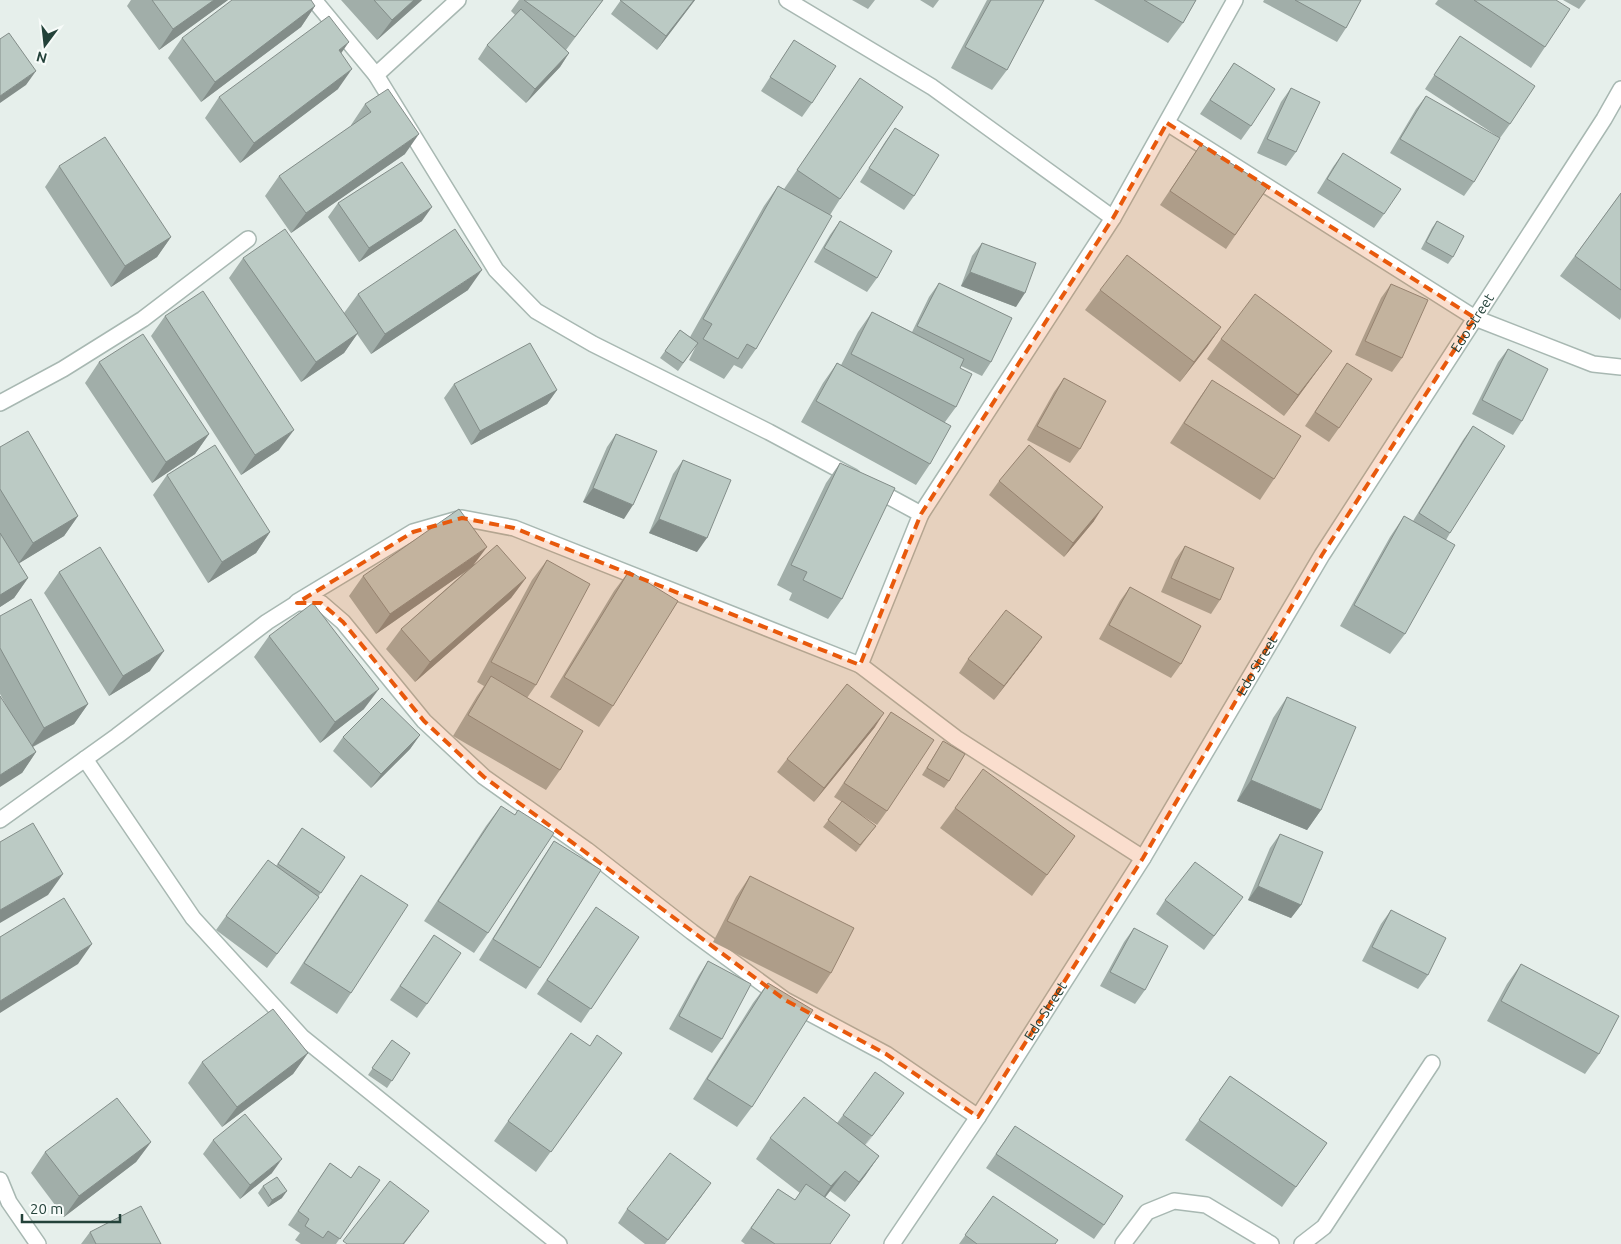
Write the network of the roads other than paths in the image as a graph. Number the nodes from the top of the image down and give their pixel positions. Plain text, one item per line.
1 (314, 0) edge
2 (458, 0) edge
3 (787, 0) edge
4 (1235, 0) edge
5 (376, 75) junction
6 (1621, 89) edge
7 (1167, 123) junction
8 (1113, 218) junction
9 (248, 239) dead end
10 (1475, 318) junction
11 (1621, 367) edge
12 (0, 403) edge
13 (921, 514) junction
14 (297, 603) junction
15 (860, 665) junction
16 (85, 759) junction
17 (0, 820) edge
18 (1143, 858) junction
19 (1432, 1063) dead end
20 (978, 1117) junction
21 (0, 1180) edge
22 (38, 1244) edge
23 (559, 1244) edge
24 (892, 1244) edge
25 (1123, 1244) edge
26 (1271, 1244) edge
27 (1302, 1244) edge

1 - 5 street
2 - 5 street
3 - 8 street
4 - 7 street
5 - 13 street
6 - 10 street, Edo Street
7 - 8 street
7 - 10 street
8 - 13 street
9 - 12 street
10 - 11 street
10 - 18 street, Edo Street
13 - 15 street
14 - 15 street
14 - 16 street
14 - 20 street
15 - 18 street
16 - 17 street
16 - 23 street
18 - 20 street, Edo Street
19 - 27 street
20 - 24 street, Edo Street
21 - 22 street
25 - 26 street

